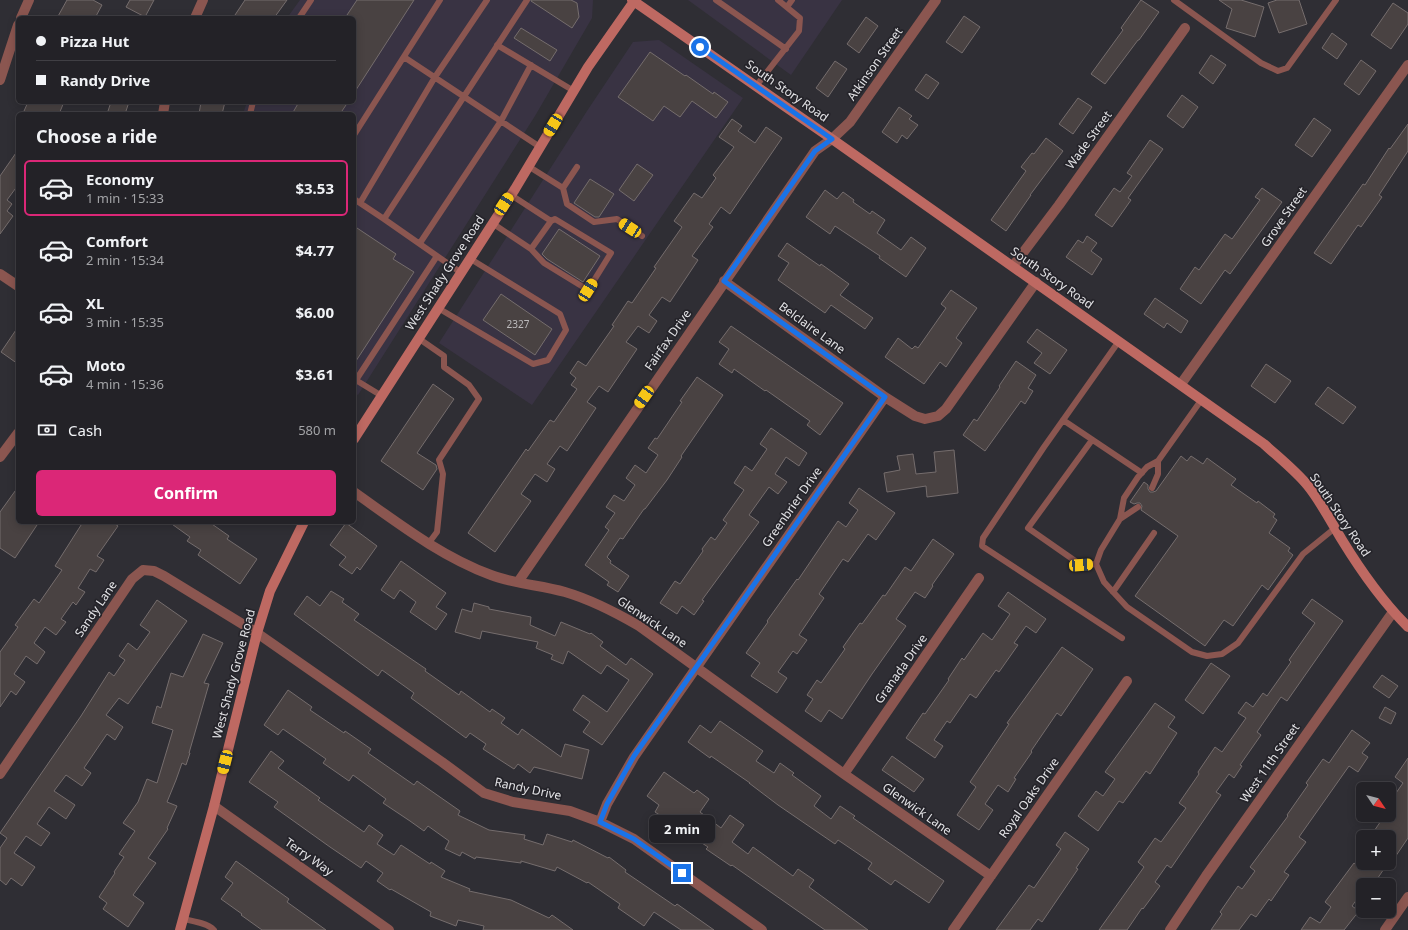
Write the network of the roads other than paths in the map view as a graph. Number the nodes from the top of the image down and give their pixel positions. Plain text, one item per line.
1 (29, 0) edge
2 (203, 0) edge
3 (312, 0) edge
4 (440, 0) edge
5 (487, 0) edge
6 (527, 0) edge
7 (634, 0) edge
8 (716, 0) edge
9 (778, 0) edge
10 (792, 0) edge
11 (936, 0) edge
12 (1174, 0) edge
13 (1336, 0) edge
14 (788, 7) junction
15 (22, 16) edge
16 (196, 16) edge
17 (300, 16) edge
18 (1185, 28) dead end
19 (16, 31) edge
20 (497, 46) junction
21 (786, 49) junction
22 (404, 56) junction
23 (531, 65) junction
24 (1408, 65) edge
25 (435, 77) junction
26 (0, 80) edge
27 (756, 86) junction
28 (574, 91) junction
29 (464, 97) junction
30 (501, 121) junction
31 (356, 132) edge
32 (832, 139) junction
33 (540, 147) junction
34 (528, 166) junction
35 (577, 168) dead end
36 (563, 188) junction
37 (511, 195) junction
38 (356, 200) edge
39 (360, 203) junction
40 (384, 219) junction
41 (551, 221) junction
42 (492, 222) junction
43 (642, 236) dead end
44 (420, 243) junction
45 (531, 249) junction
46 (437, 256) junction
47 (469, 258) junction
48 (1013, 266) junction
49 (460, 272) junction
50 (0, 274) edge
51 (724, 281) junction
52 (1036, 282) junction
53 (16, 285) edge
54 (438, 308) junction
55 (418, 338) junction
56 (1119, 341) junction
57 (356, 378) edge
58 (356, 380) edge
59 (1181, 384) junction
60 (382, 396) junction
61 (885, 397) junction
62 (1202, 399) junction
63 (1063, 420) junction
64 (16, 436) edge
65 (356, 436) edge
66 (1092, 440) junction
67 (0, 457) edge
68 (1158, 462) junction
69 (1142, 473) junction
70 (1152, 488) dead end
71 (356, 493) edge
72 (1138, 507) dead end
73 (1120, 519) junction
74 (303, 524) edge
75 (1336, 528) junction
76 (1154, 533) dead end
77 (428, 544) junction
78 (1096, 564) junction
79 (979, 578) dead end
80 (518, 582) junction
81 (1113, 592) junction
82 (1393, 612) junction
83 (1408, 626) edge
84 (257, 633) junction
85 (1122, 638) dead end
86 (696, 668) junction
87 (1127, 681) dead end
88 (0, 774) edge
89 (844, 774) junction
90 (214, 806) junction
91 (600, 822) junction
92 (991, 876) junction
93 (1408, 897) edge
94 (183, 919) junction
95 (751, 927) edge
96 (180, 930) edge
97 (214, 930) edge
98 (389, 930) edge
99 (762, 930) edge
100 (953, 930) edge
101 (1170, 930) edge
102 (1385, 930) edge

1 - 15 street
2 - 16 street
3 - 17 lane
4 - 22 lane
5 - 25 lane
6 - 20 lane
7 - 27 main road, South Story Road
7 - 28 main road, West Shady Grove Road
8 - 21 lane
9 - 14 lane
10 - 14 lane
11 - 32 street, Atkinson Street
12 - 13 lane
14 - 21 lane
18 - 48 street, Wade Street
19 - 26 street
20 - 23 lane
20 - 29 lane
21 - 27 lane
22 - 25 lane
22 - 31 lane
23 - 28 lane
23 - 30 lane
24 - 59 street, Grove Street
25 - 29 lane
25 - 39 lane
27 - 32 main road, South Story Road
28 - 33 main road, West Shady Grove Road
29 - 30 lane
29 - 40 lane
30 - 33 lane
30 - 44 lane
32 - 48 main road, South Story Road
32 - 51 street, Fairfax Drive
33 - 34 main road, West Shady Grove Road
34 - 36 lane
34 - 37 main road, West Shady Grove Road
35 - 36 lane
36 - 43 lane
37 - 41 lane
37 - 42 main road, West Shady Grove Road
38 - 39 lane
39 - 40 lane
40 - 44 lane
41 - 45 lane
41 - 45 lane
42 - 45 lane
42 - 47 main road, West Shady Grove Road
44 - 46 lane
46 - 49 lane
46 - 57 lane
47 - 49 main road, West Shady Grove Road
47 - 54 lane
48 - 52 main road, South Story Road
49 - 54 main road, West Shady Grove Road
50 - 53 street
51 - 61 street, Belclaire Lane
51 - 80 street, Fairfax Drive
52 - 56 main road, South Story Road
52 - 61 street
54 - 55 main road, West Shady Grove Road
55 - 60 main road, West Shady Grove Road
55 - 77 lane
56 - 59 main road, South Story Road
56 - 63 lane
58 - 60 lane
59 - 62 main road, South Story Road
60 - 65 main road, West Shady Grove Road
61 - 86 street, Greenbrier Drive
62 - 68 lane
62 - 75 main road, South Story Road
63 - 66 lane
63 - 85 lane
64 - 67 street
66 - 69 lane
66 - 78 lane
68 - 69 lane
68 - 70 lane
69 - 73 lane
71 - 77 street, Glenwick Lane
72 - 73 lane
73 - 78 lane
74 - 84 main road, West Shady Grove Road
75 - 81 lane
75 - 82 main road, South Story Road
76 - 81 lane
77 - 80 street, Glenwick Lane
78 - 81 lane
79 - 89 street, Granada Drive
80 - 86 street, Glenwick Lane
82 - 83 main road, South Story Road
82 - 101 street, West 11th Street
84 - 88 street, Sandy Lane
84 - 90 main road, West Shady Grove Road
84 - 91 street, Randy Drive
86 - 89 street, Glenwick Lane
86 - 91 street, Greenbrier Drive
87 - 92 street, Royal Oaks Drive
89 - 92 street, Glenwick Lane
90 - 94 main road, West Shady Grove Road
90 - 98 street, Terry Way
91 - 95 street, Randy Drive
92 - 100 street, Royal Oaks Drive
93 - 102 street
94 - 96 main road, West Shady Grove Road
94 - 97 lane
95 - 99 street, Randy Drive

